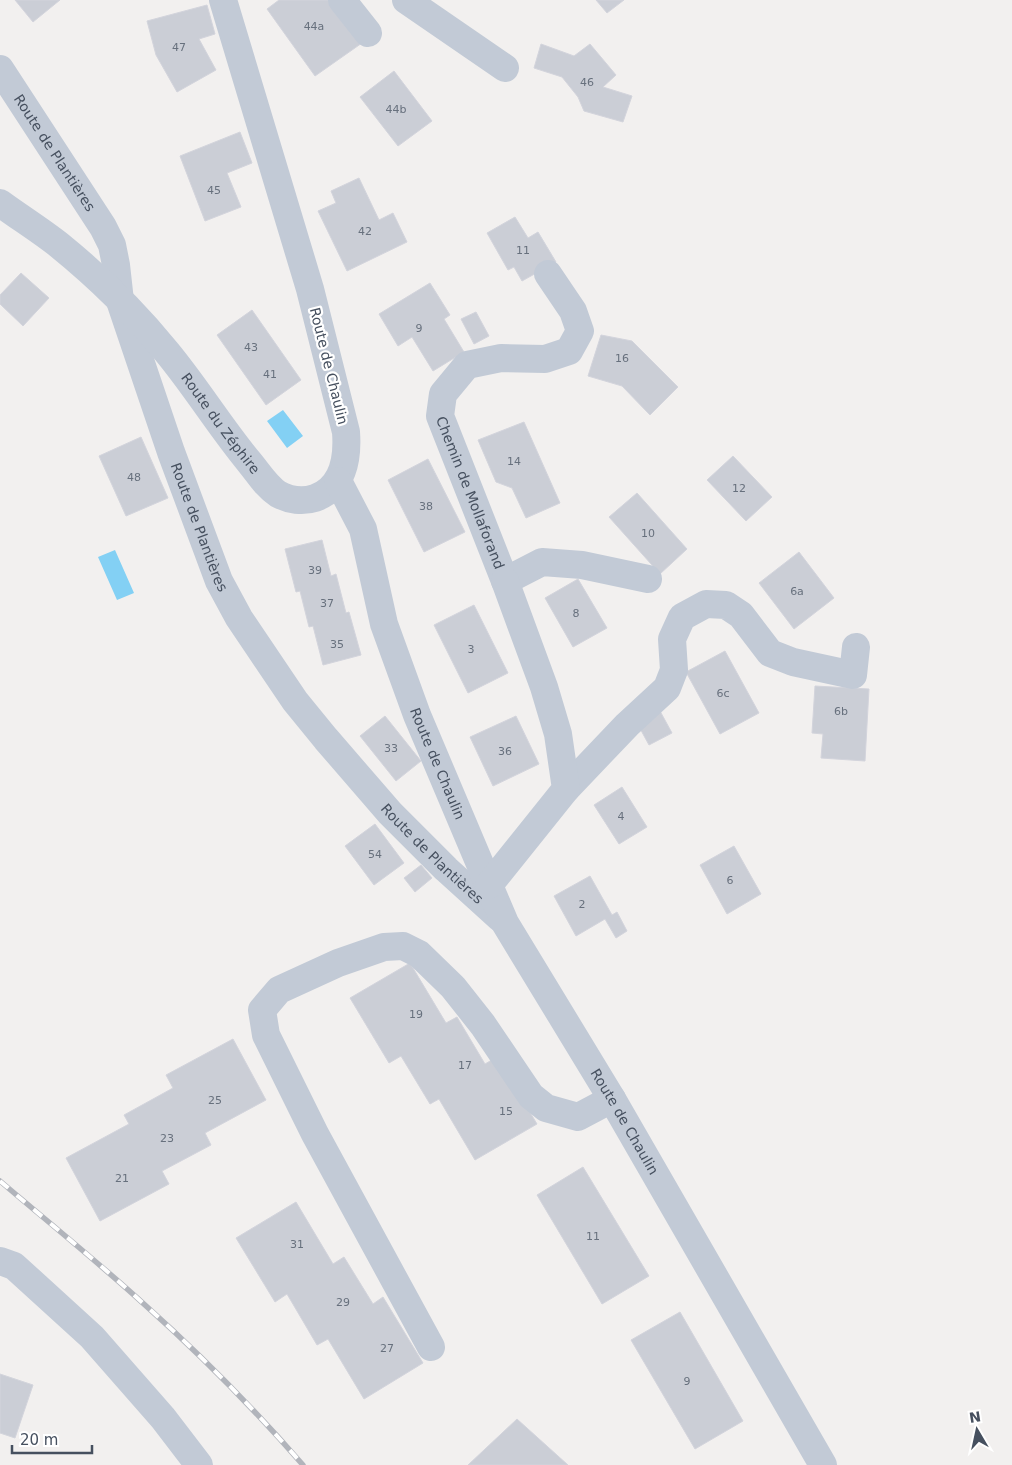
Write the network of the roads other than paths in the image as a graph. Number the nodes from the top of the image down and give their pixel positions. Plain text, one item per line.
1 (223, 0) edge
2 (342, 0) edge
3 (406, 0) edge
4 (368, 33) dead end
5 (505, 68) dead end
6 (0, 69) edge
7 (0, 203) edge
8 (548, 274) dead end
9 (120, 301) junction
10 (338, 481) junction
11 (648, 579) dead end
12 (505, 581) junction
13 (856, 647) dead end
14 (566, 789) junction
15 (489, 884) junction
16 (505, 923) junction
17 (612, 1099) junction
18 (0, 1261) edge
19 (431, 1347) dead end
20 (198, 1465) edge
21 (824, 1465) edge

1 - 10 street, Route de Chaulin
2 - 4 street
3 - 5 street
6 - 9 street, Route de Plantières
7 - 9 street, Route du Zéphire
8 - 12 street, Chemin de Mollaforand
9 - 10 street, Route du Zéphire
9 - 16 street, Route de Plantières
10 - 15 street, Route de Chaulin
11 - 12 street, Chemin de Mollaforand
12 - 14 street, Chemin de Mollaforand
13 - 14 street
14 - 15 street
15 - 16 street, Route de Chaulin
16 - 17 street, Route de Chaulin
17 - 19 street
17 - 21 street, Route de Chaulin
18 - 20 street

